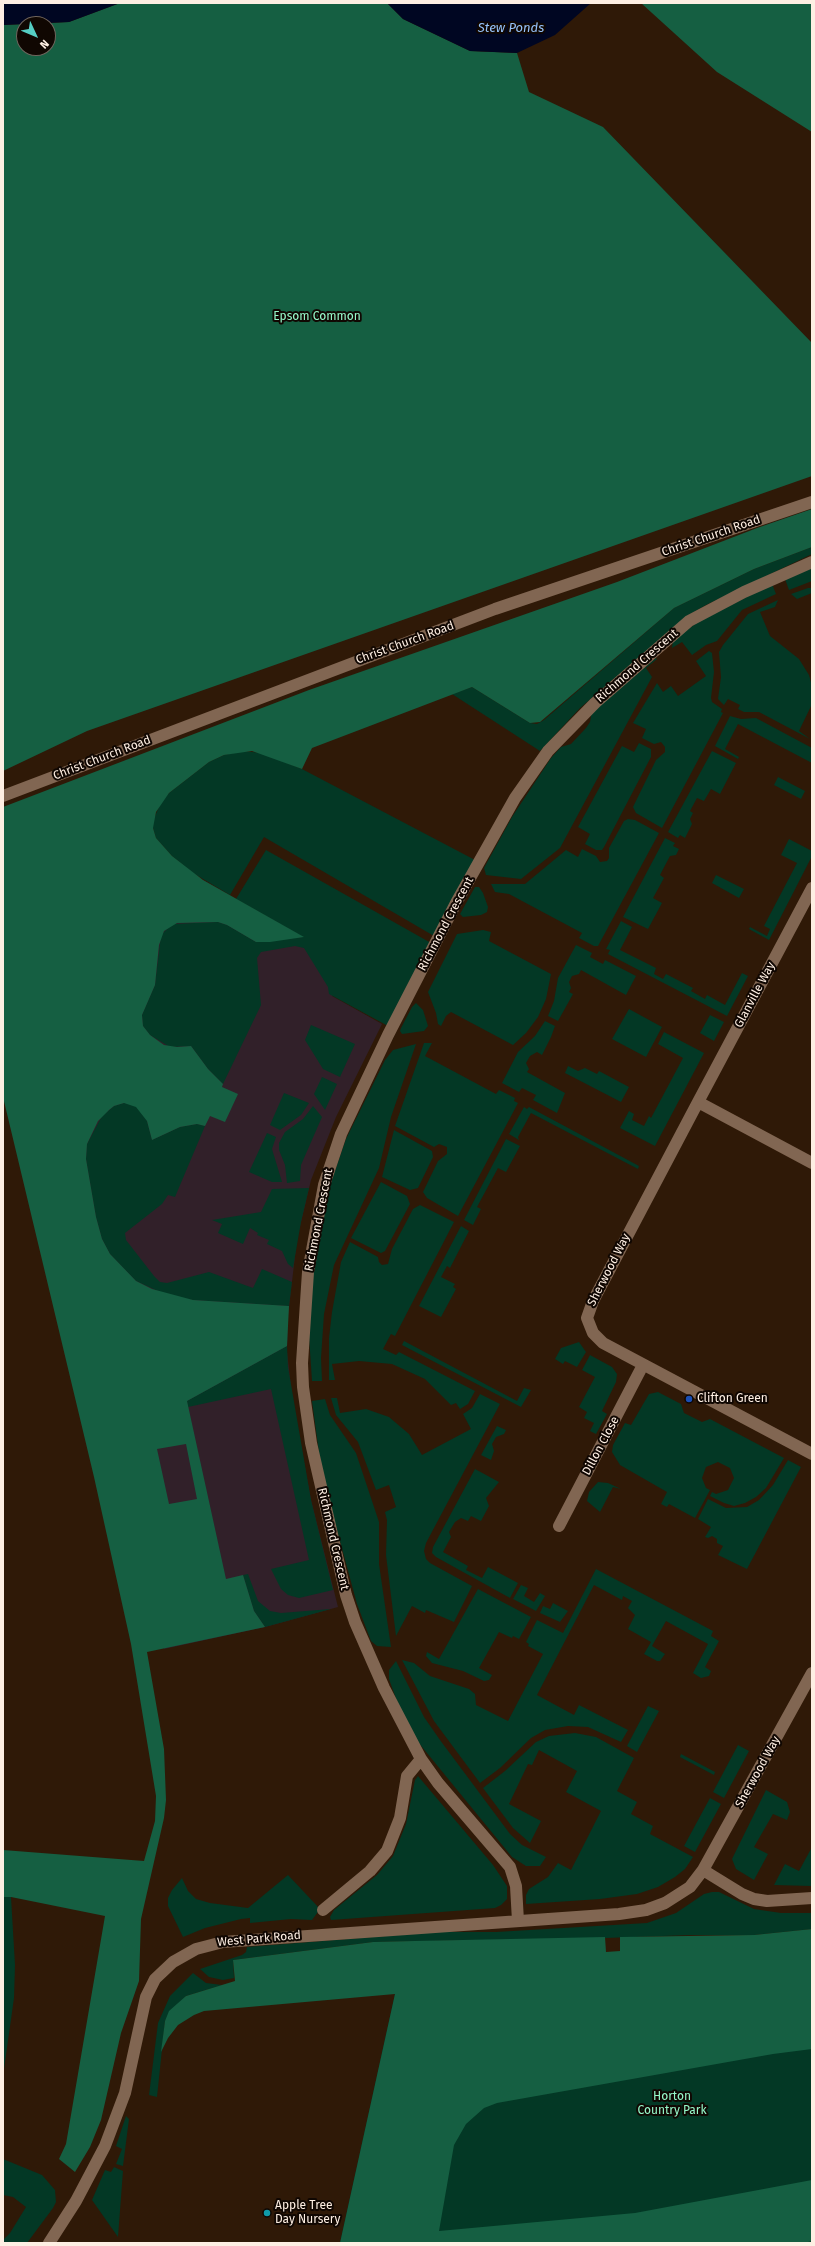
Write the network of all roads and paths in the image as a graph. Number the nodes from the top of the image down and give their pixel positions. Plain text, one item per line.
1 (812, 502) edge
2 (812, 562) edge
3 (3, 796) edge
4 (812, 888) edge
5 (698, 1102) junction
6 (812, 1163) edge
7 (643, 1365) junction
8 (812, 1454) edge
9 (559, 1526) dead end
10 (812, 1673) edge
11 (421, 1758) junction
12 (703, 1870) junction
13 (812, 1898) edge
14 (324, 1910) dead end
15 (518, 1920) junction
16 (49, 2243) edge

1 - 3 street, Christ Church Road
2 - 11 street, Richmond Crescent
4 - 5 street, Glanville Way
5 - 6 street
5 - 7 street, Sherwood Way
7 - 8 street, Sherwood Way
7 - 9 street, Dillon Close
10 - 12 street, Sherwood Way
11 - 14 street
11 - 15 street, Richmond Crescent
12 - 13 street
12 - 15 street, Sherwood Way
15 - 16 street, West Park Road

